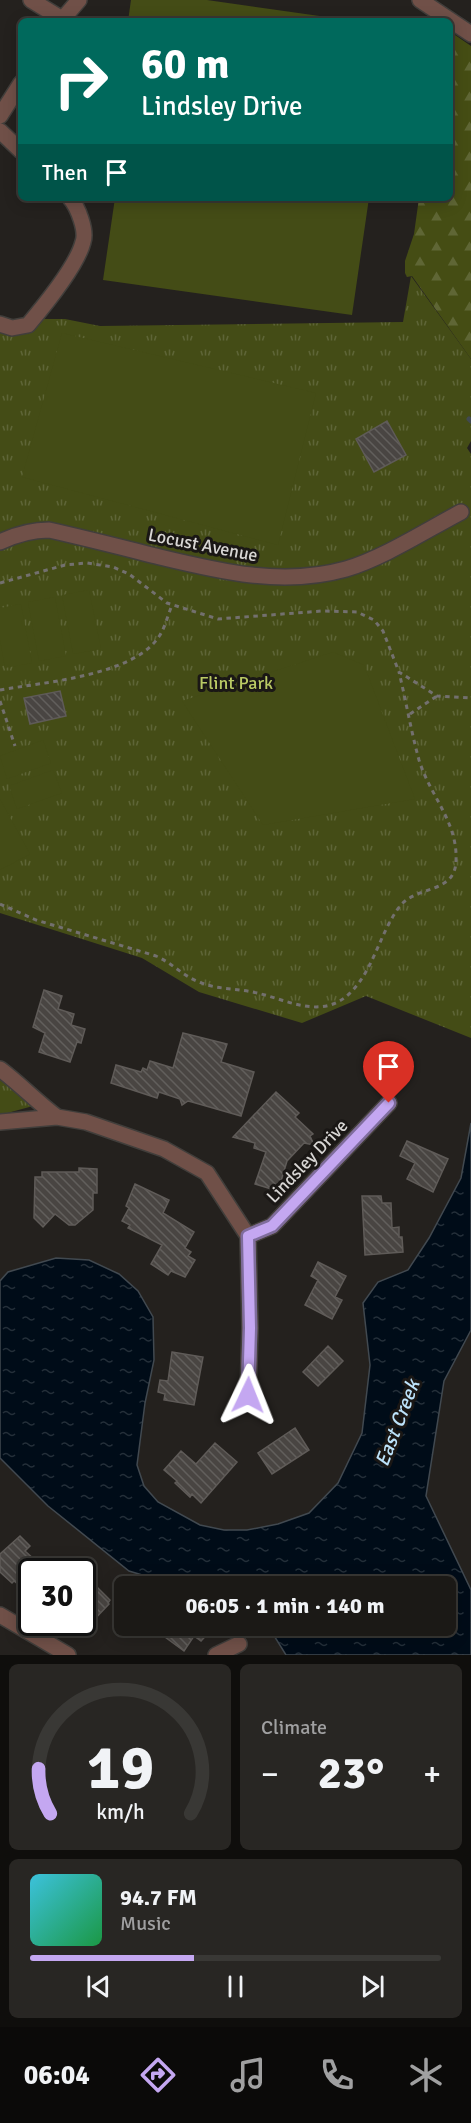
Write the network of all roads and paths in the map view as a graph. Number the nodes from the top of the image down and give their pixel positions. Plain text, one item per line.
1 (31, 0) edge
2 (79, 0) edge
3 (420, 0) edge
4 (59, 18) edge
5 (64, 18) edge
6 (447, 18) edge
7 (453, 22) edge
8 (471, 34) edge
9 (18, 88) edge
10 (0, 116) edge
11 (0, 131) edge
12 (18, 148) edge
13 (72, 201) edge
14 (0, 324) edge
15 (461, 512) dead end
16 (0, 542) edge
17 (0, 583) edge
18 (172, 605) junction
19 (399, 672) junction
20 (0, 690) edge
21 (437, 696) junction
22 (471, 698) edge
23 (0, 701) edge
24 (410, 714) junction
25 (15, 746) dead end
26 (0, 903) edge
27 (0, 1069) edge
28 (389, 1103) dead end
29 (57, 1117) junction
30 (0, 1122) edge
31 (248, 1236) junction
32 (248, 1395) dead end
33 (0, 1615) edge
34 (239, 1644) dead end
35 (68, 1655) edge
36 (216, 1655) edge

1 - 4 street
2 - 5 street
3 - 6 street
7 - 8 street
9 - 10 street
11 - 12 street
13 - 14 street
15 - 16 street, Locust Avenue
17 - 18 path
18 - 19 path
18 - 20 path
19 - 21 path
19 - 24 path
21 - 22 path
21 - 24 path
23 - 25 path
24 - 26 path
27 - 29 street
28 - 31 street, Lindsley Drive
29 - 30 street
29 - 31 street
31 - 32 street
33 - 35 street
34 - 36 street

